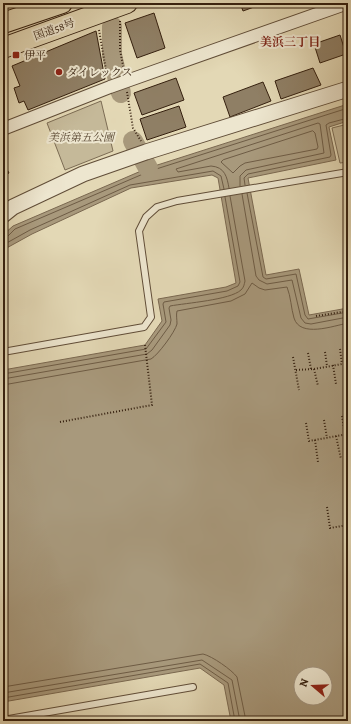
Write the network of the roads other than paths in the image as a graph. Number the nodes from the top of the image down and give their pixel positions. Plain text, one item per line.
1 (62, 3) edge
2 (127, 3) edge
3 (348, 3) edge
4 (3, 23) edge
5 (3, 48) edge
6 (348, 89) edge
7 (3, 129) edge
8 (348, 172) edge
9 (3, 215) edge
10 (3, 352) edge
11 (193, 687) dead end
12 (3, 720) edge

1 - 4 highway, 国道58号
2 - 5 highway, 国道58号
3 - 7 street
6 - 9 street
8 - 10 lane
11 - 12 lane

